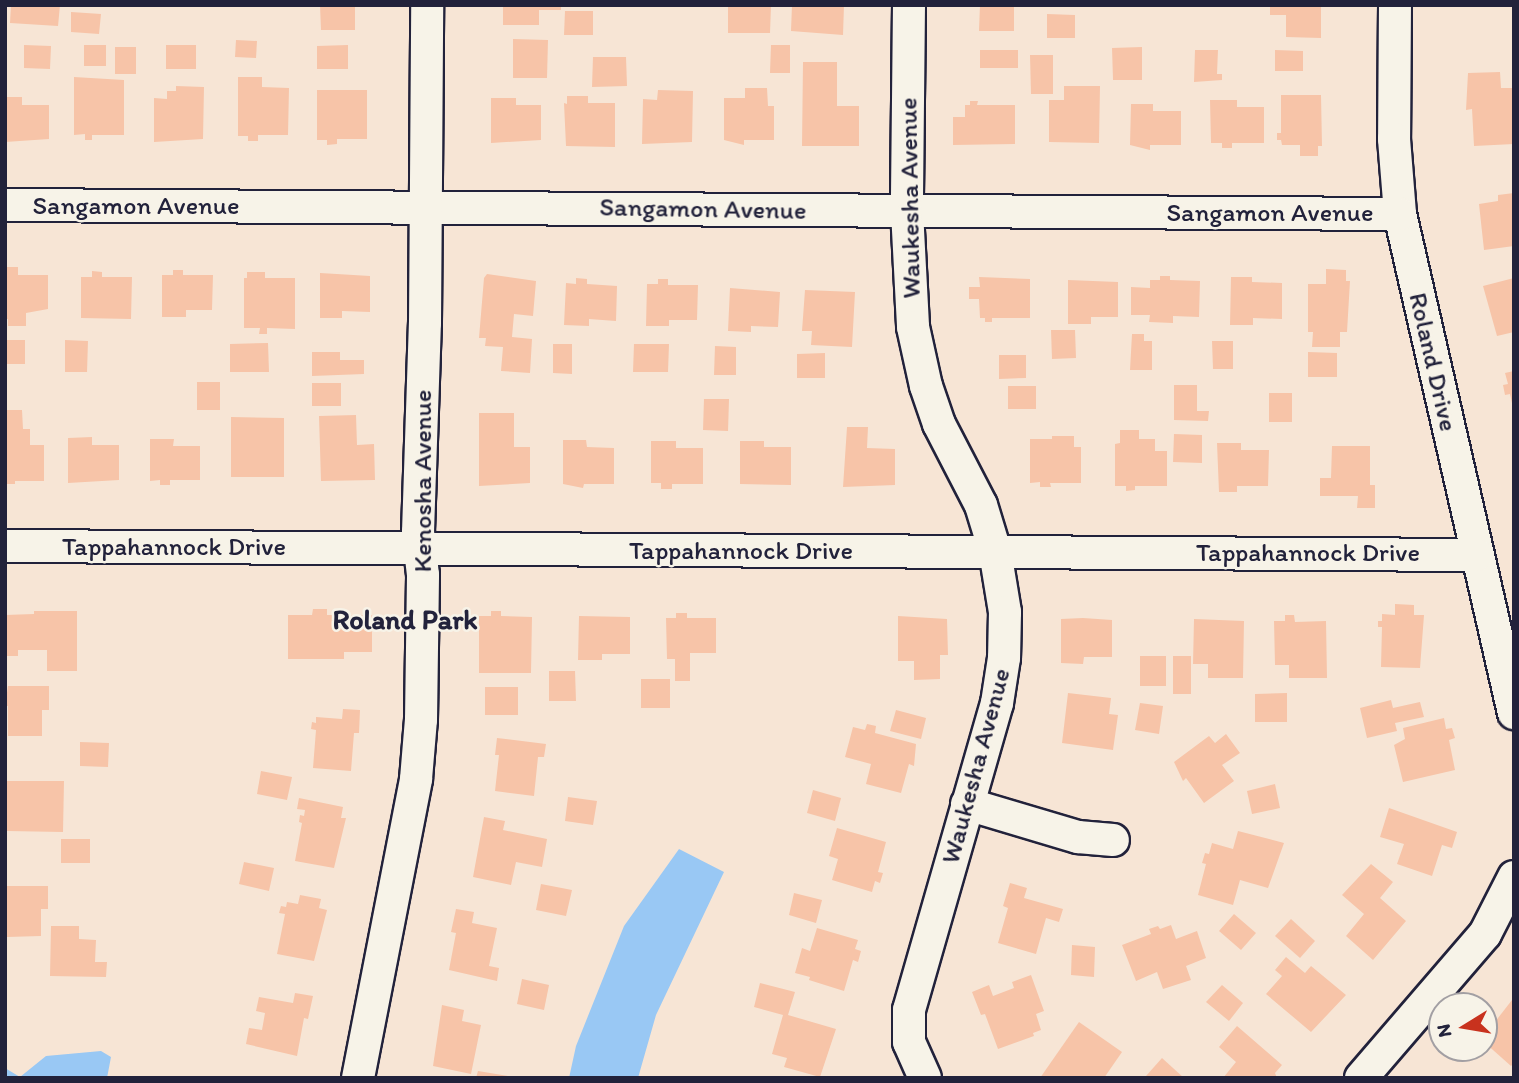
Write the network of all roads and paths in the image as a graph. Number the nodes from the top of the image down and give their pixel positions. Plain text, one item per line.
1 (427, 5) edge
2 (909, 5) edge
3 (1395, 5) edge
4 (5, 205) edge
5 (426, 209) junction
6 (907, 211) junction
7 (1400, 214) junction
8 (5, 546) edge
9 (418, 548) junction
10 (995, 551) junction
11 (1477, 555) junction
12 (1514, 713) edge
13 (967, 804) junction
14 (1113, 840) dead end
15 (1514, 877) edge
16 (924, 1075) edge
17 (358, 1078) edge
18 (1360, 1078) edge

1 - 5 street, Kenosha Avenue
2 - 6 street, Waukesha Avenue
3 - 7 street, Roland Drive
4 - 5 street, Sangamon Avenue
5 - 6 street, Sangamon Avenue
5 - 9 street, Kenosha Avenue
6 - 7 street, Sangamon Avenue
6 - 10 street, Waukesha Avenue
7 - 11 street, Roland Drive
8 - 9 street, Tappahannock Drive
9 - 10 street, Tappahannock Drive
9 - 17 street, Kenosha Avenue
10 - 11 street, Tappahannock Drive
10 - 13 street, Waukesha Avenue
11 - 12 street, Roland Drive
13 - 14 street
13 - 16 street, Waukesha Avenue
15 - 18 street

